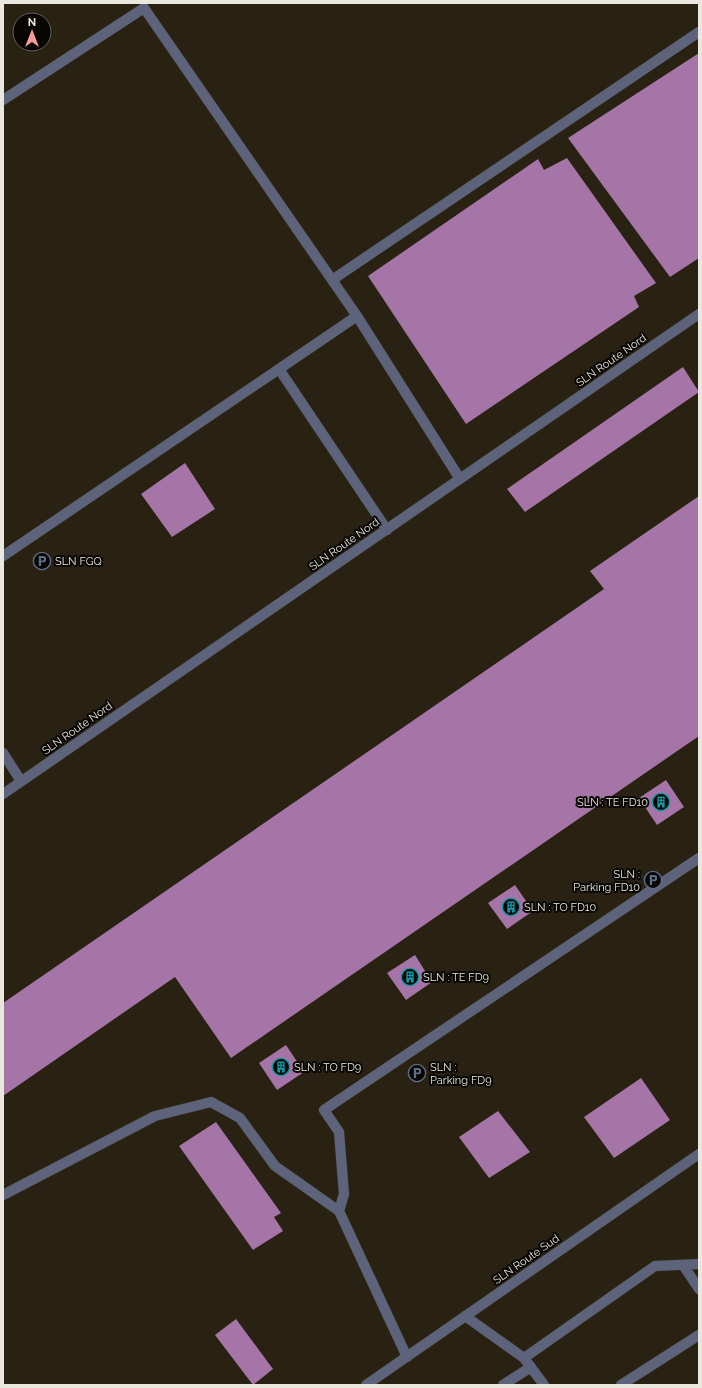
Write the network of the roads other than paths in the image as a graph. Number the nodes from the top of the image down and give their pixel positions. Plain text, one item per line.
1 (142, 5) edge
2 (699, 32) edge
3 (3, 100) edge
4 (332, 280) junction
5 (699, 314) edge
6 (357, 316) junction
7 (279, 369) junction
8 (460, 479) junction
9 (386, 530) junction
10 (3, 556) edge
11 (3, 753) edge
12 (21, 781) junction
13 (3, 794) edge
14 (699, 858) edge
15 (699, 1154) edge
16 (3, 1195) edge
17 (339, 1211) junction
18 (699, 1264) edge
19 (683, 1265) junction
20 (699, 1289) edge
21 (465, 1316) junction
22 (699, 1335) edge
23 (407, 1357) junction
24 (527, 1363) junction
25 (366, 1385) edge
26 (503, 1385) edge
27 (544, 1385) edge
28 (621, 1385) edge

1 - 3 lane
1 - 4 lane
2 - 4 lane
4 - 6 lane
5 - 8 lane, SLN Route Nord
6 - 7 lane
6 - 8 lane
7 - 9 lane
7 - 10 lane
8 - 9 lane, SLN Route Nord
9 - 12 lane, SLN Route Nord
11 - 12 lane
12 - 13 lane, SLN Route Nord
14 - 17 lane
15 - 21 lane, SLN Route Sud
16 - 17 lane
17 - 23 lane
18 - 19 lane
19 - 20 lane
19 - 24 lane
21 - 23 lane, SLN Route Sud
21 - 24 lane
22 - 28 lane
23 - 25 lane, SLN Route Sud
24 - 26 lane
24 - 27 lane

